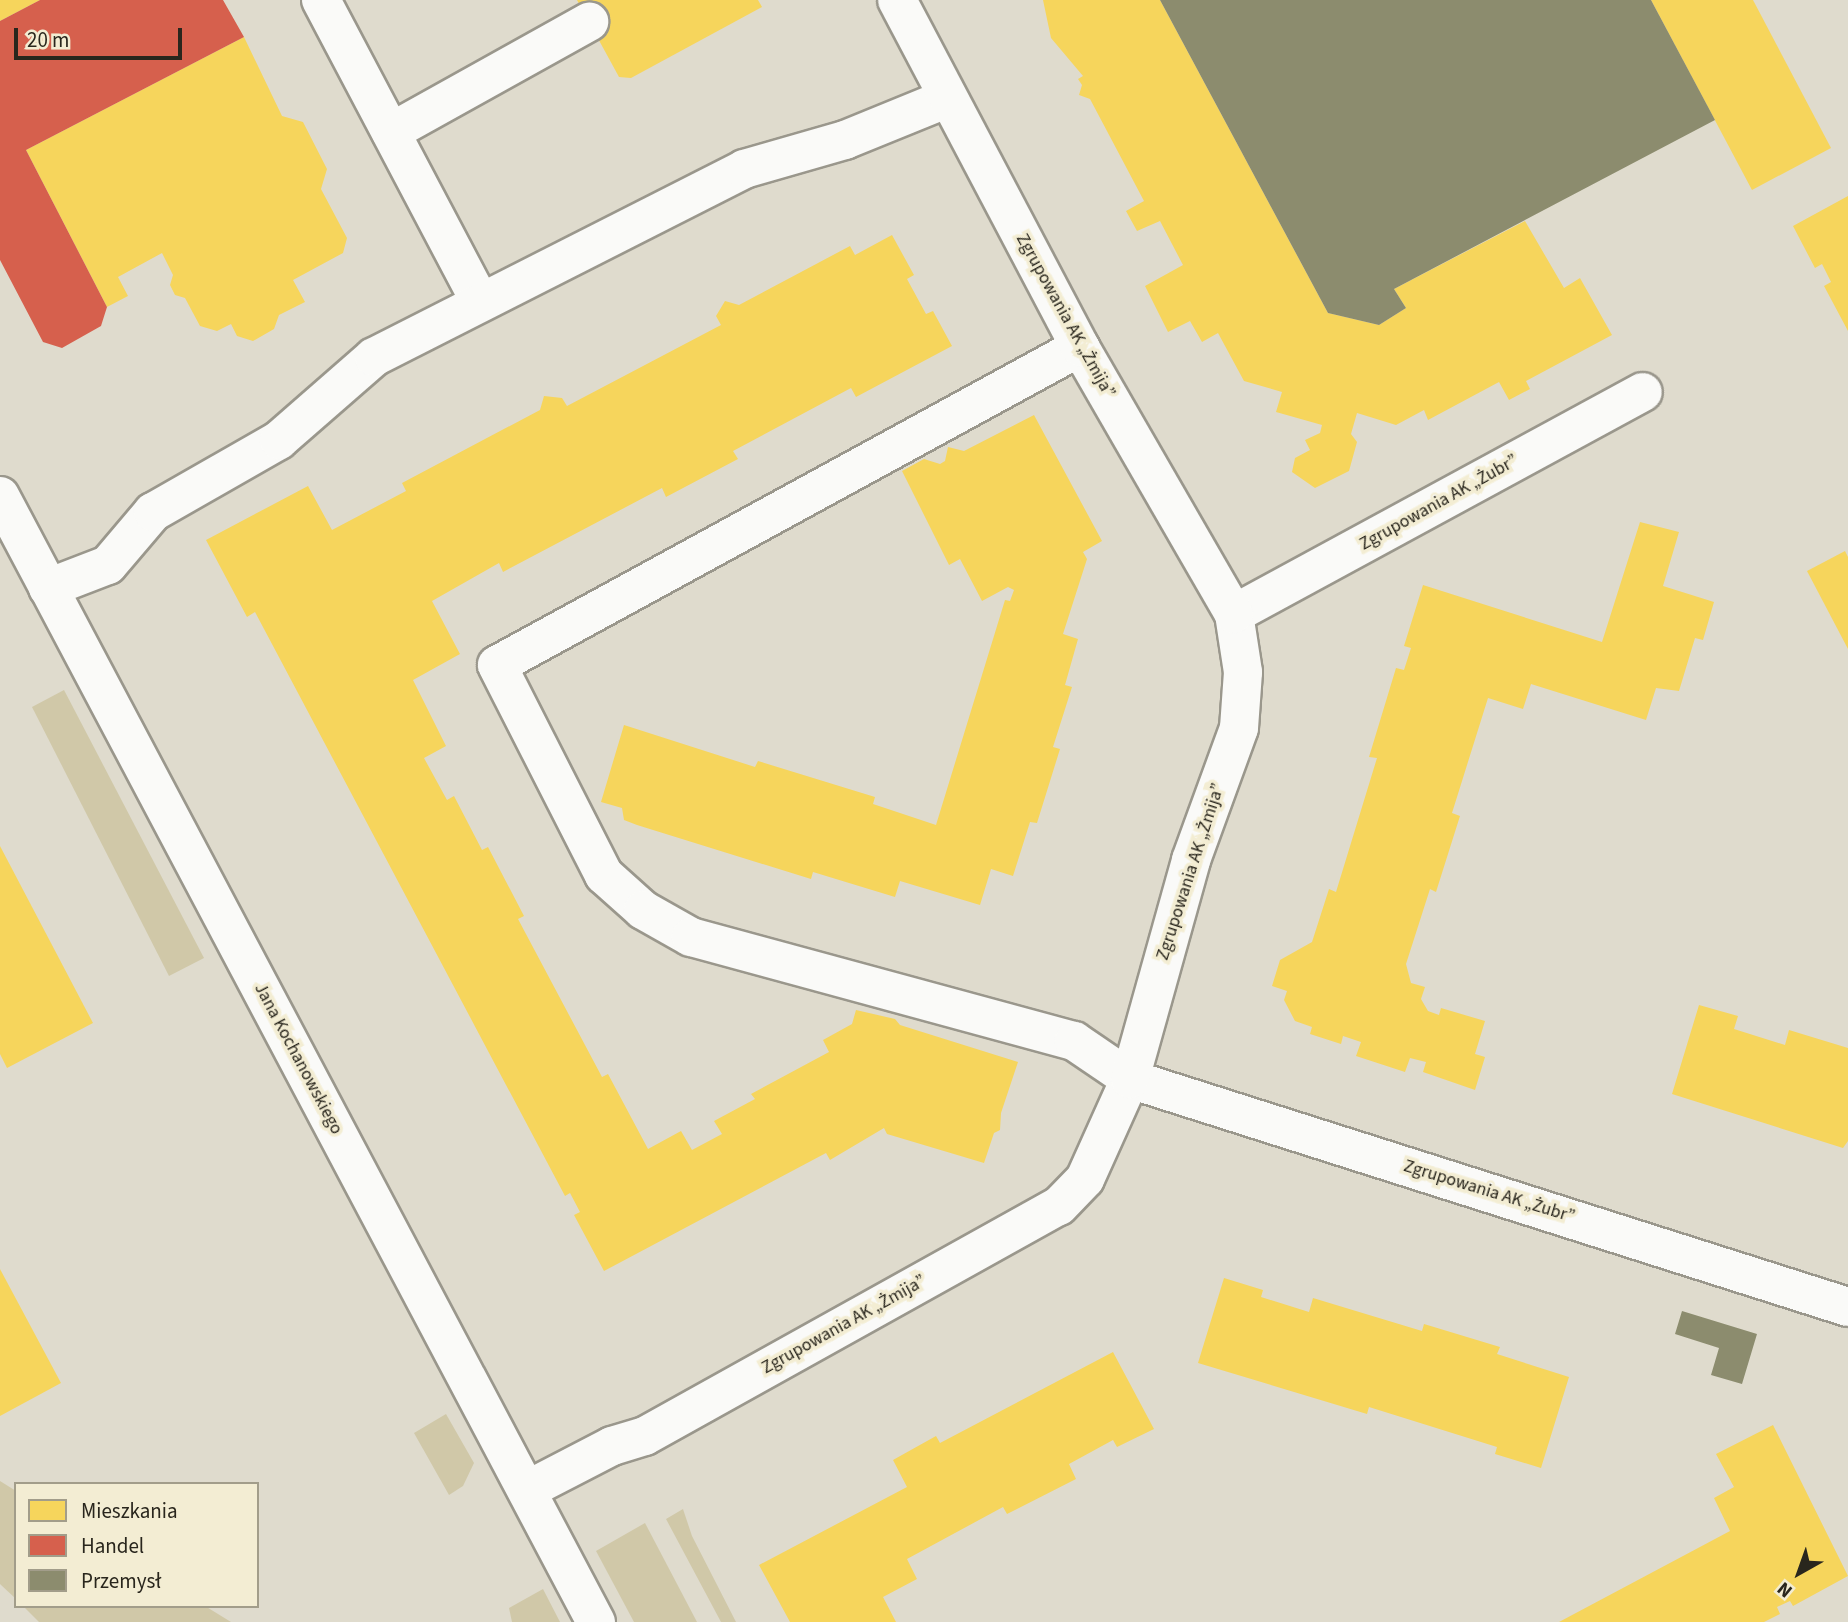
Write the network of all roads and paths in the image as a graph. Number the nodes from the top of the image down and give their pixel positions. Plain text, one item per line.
1 (321, 0) edge
2 (897, 0) edge
3 (589, 22) dead end
4 (948, 98) junction
5 (391, 132) junction
6 (480, 302) junction
7 (1080, 347) junction
8 (1643, 392) dead end
9 (0, 496) edge
10 (48, 588) junction
11 (1234, 614) junction
12 (1130, 1079) junction
13 (1848, 1307) edge
14 (527, 1490) junction
15 (596, 1622) edge

1 - 5 street
2 - 4 street, Zgrupowania AK „Żmija”
3 - 5 street
4 - 6 street
4 - 7 street, Zgrupowania AK „Żmija”
5 - 6 street
6 - 10 street
7 - 11 street, Zgrupowania AK „Żmija”
7 - 12 street, Zgrupowania AK „Żubr”
8 - 11 street, Zgrupowania AK „Żubr”
9 - 10 street, Jana Kochanowskiego
10 - 14 street, Jana Kochanowskiego
11 - 12 street, Zgrupowania AK „Żmija”
12 - 13 street, Zgrupowania AK „Żubr”
12 - 14 street, Zgrupowania AK „Żmija”
14 - 15 street, Jana Kochanowskiego

